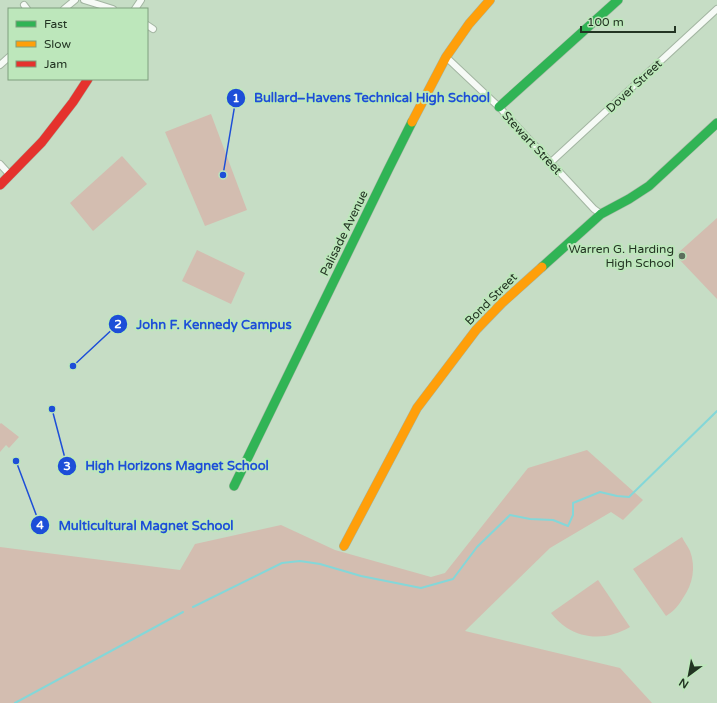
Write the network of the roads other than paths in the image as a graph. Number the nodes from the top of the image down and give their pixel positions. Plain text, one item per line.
1 (75, 0) edge
2 (84, 0) edge
3 (490, 0) edge
4 (618, 0) edge
5 (65, 8) edge
6 (110, 8) edge
7 (717, 9) edge
8 (148, 26) edge
9 (153, 29) dead end
10 (446, 57) junction
11 (8, 58) edge
12 (0, 65) edge
13 (87, 80) edge
14 (499, 107) junction
15 (717, 123) edge
16 (550, 163) junction
17 (0, 164) edge
18 (10, 174) junction
19 (0, 185) edge
20 (601, 214) junction
21 (234, 486) dead end
22 (344, 546) dead end

1 - 5 street
2 - 6 street
3 - 10 street, Palisade Avenue
4 - 14 street
7 - 16 street, Dover Street
8 - 9 street
10 - 14 street, Stewart Street
10 - 21 street, Palisade Avenue
11 - 12 street
13 - 18 street
14 - 16 street, Stewart Street
15 - 20 street, Bond Street
16 - 20 street, Stewart Street
17 - 18 street
18 - 19 street
20 - 22 street, Bond Street

